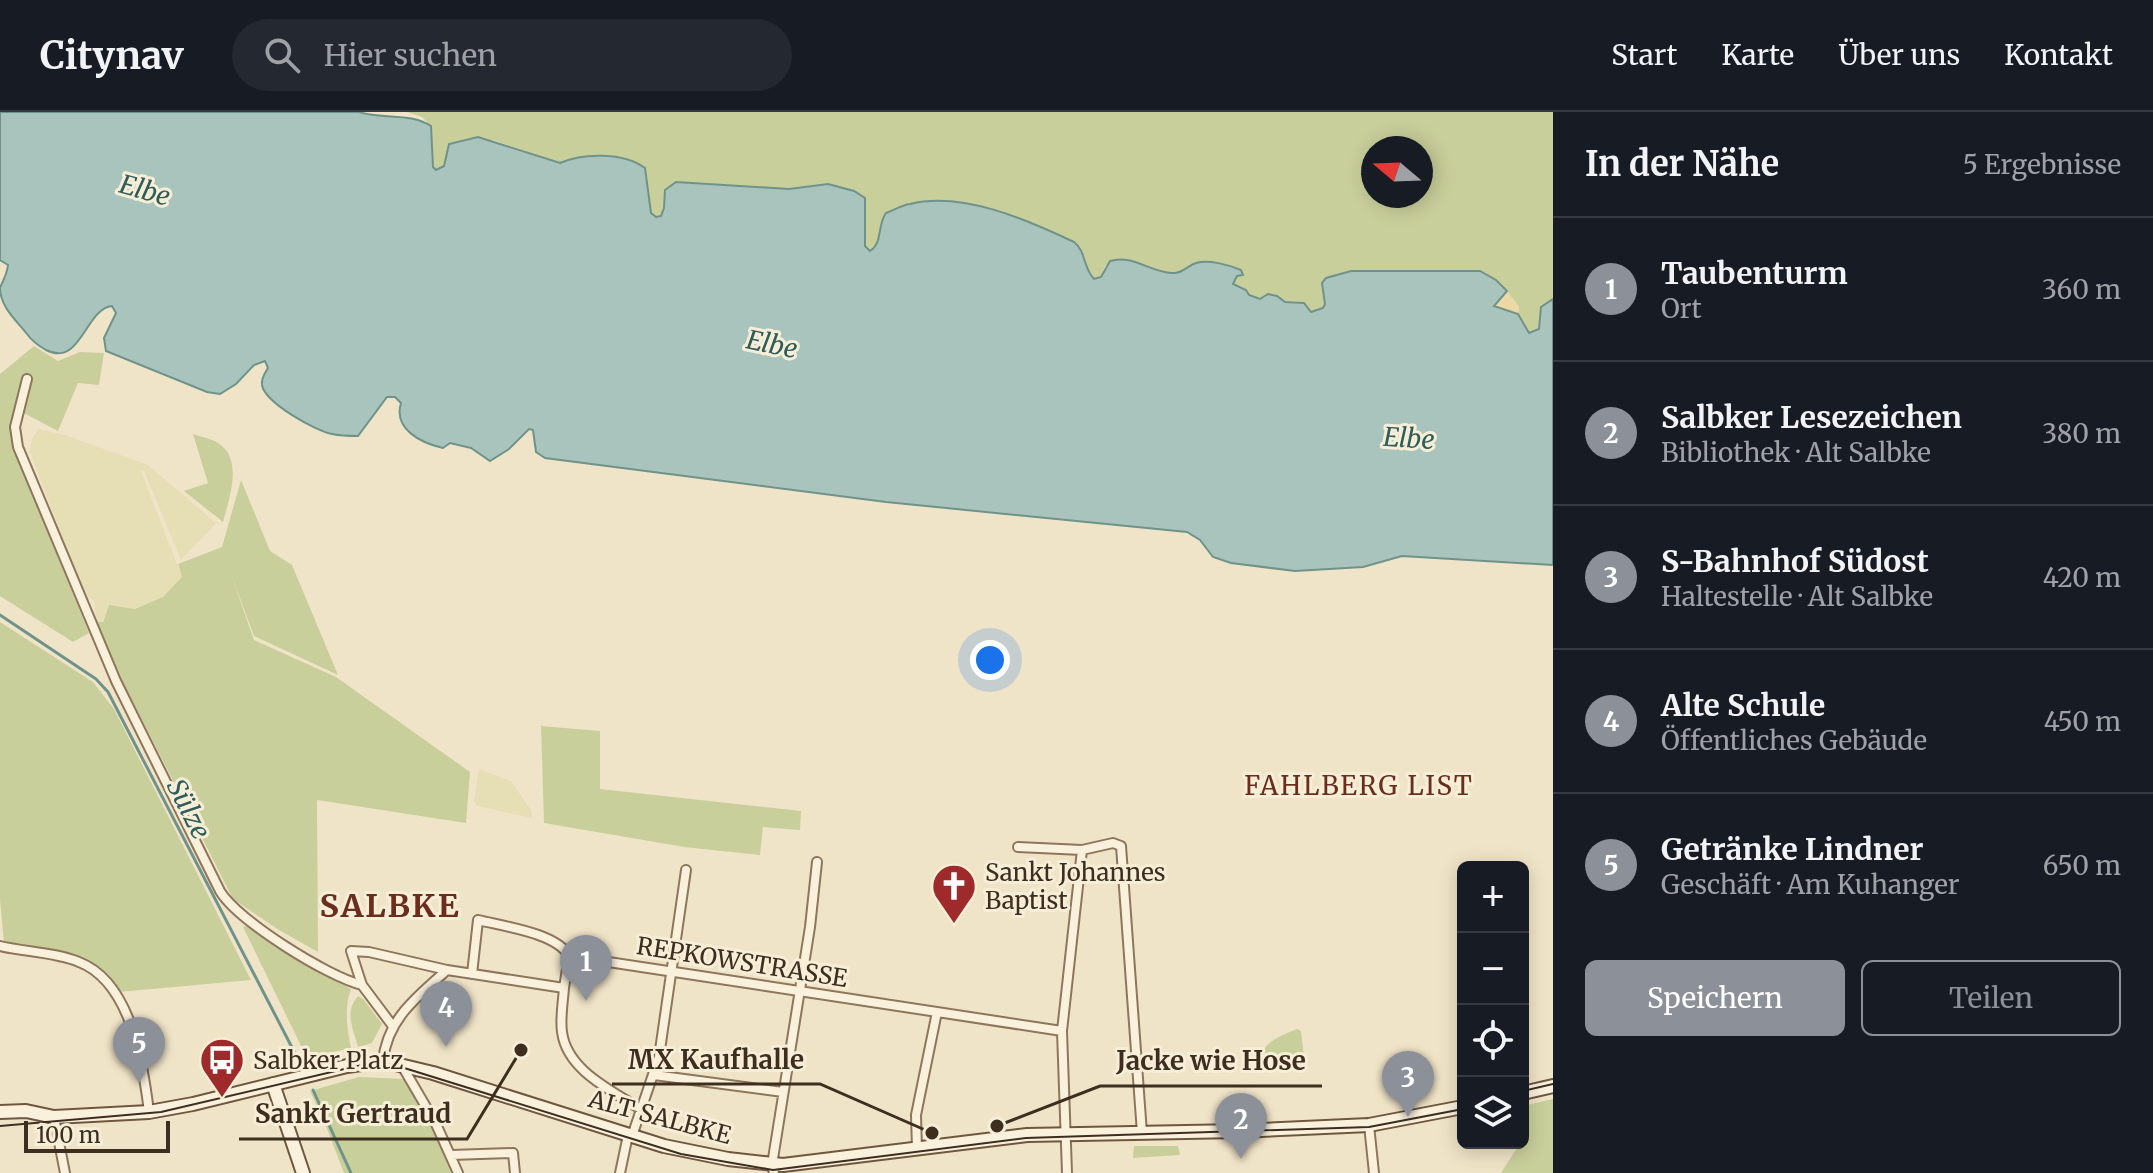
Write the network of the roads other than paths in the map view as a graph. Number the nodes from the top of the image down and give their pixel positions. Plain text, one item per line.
1 (27, 379) dead end
2 (1018, 847) dead end
3 (1082, 850) junction
4 (817, 862) dead end
5 (686, 870) dead end
6 (0, 946) edge
7 (569, 956) junction
8 (447, 970) junction
9 (672, 971) junction
10 (472, 974) junction
11 (362, 985) junction
12 (564, 988) junction
13 (799, 992) junction
14 (937, 1012) junction
15 (392, 1025) junction
16 (1062, 1031) junction
17 (383, 1061) junction
18 (401, 1064) junction
19 (654, 1075) junction
20 (273, 1084) junction
21 (1553, 1086) edge
22 (783, 1092) junction
23 (1529, 1092) edge
24 (1457, 1108) edge
25 (642, 1110) junction
26 (0, 1112) edge
27 (149, 1112) junction
28 (54, 1117) junction
29 (1369, 1125) junction
30 (1065, 1133) junction
31 (1142, 1133) junction
32 (630, 1135) junction
33 (917, 1149) junction
34 (451, 1155) junction
35 (773, 1169) edge
36 (65, 1173) edge
37 (303, 1173) edge
38 (458, 1173) edge
39 (515, 1173) edge
40 (620, 1173) edge
41 (1067, 1173) edge
42 (1374, 1173) edge

1 - 11 street
2 - 3 street
3 - 16 street
3 - 31 street
4 - 13 street
5 - 9 street
6 - 27 street
7 - 9 street, REPKOWSTRASSE
7 - 10 street, REPKOWSTRASSE
7 - 12 street
8 - 10 street
8 - 11 street
8 - 15 street
9 - 13 street, REPKOWSTRASSE
9 - 19 street
10 - 12 street
11 - 15 street
12 - 25 street
13 - 14 street, REPKOWSTRASSE
13 - 22 street
14 - 16 street, REPKOWSTRASSE
14 - 33 street
15 - 17 street
16 - 30 street
17 - 18 main road, ALT SALBKE
17 - 20 main road, ALT SALBKE
18 - 32 main road, ALT SALBKE
18 - 34 street
19 - 22 street
19 - 25 street
20 - 27 main road, ALT SALBKE
20 - 37 main road
21 - 23 main road
22 - 35 street
24 - 29 main road, ALT SALBKE
25 - 32 street
26 - 28 main road, ALT SALBKE
27 - 28 main road, ALT SALBKE
28 - 36 street
29 - 31 main road, ALT SALBKE
29 - 42 street
30 - 31 main road, ALT SALBKE
30 - 33 main road, ALT SALBKE
30 - 41 street
32 - 35 main road, ALT SALBKE
32 - 40 street
33 - 35 main road, ALT SALBKE
34 - 38 street
34 - 39 street

